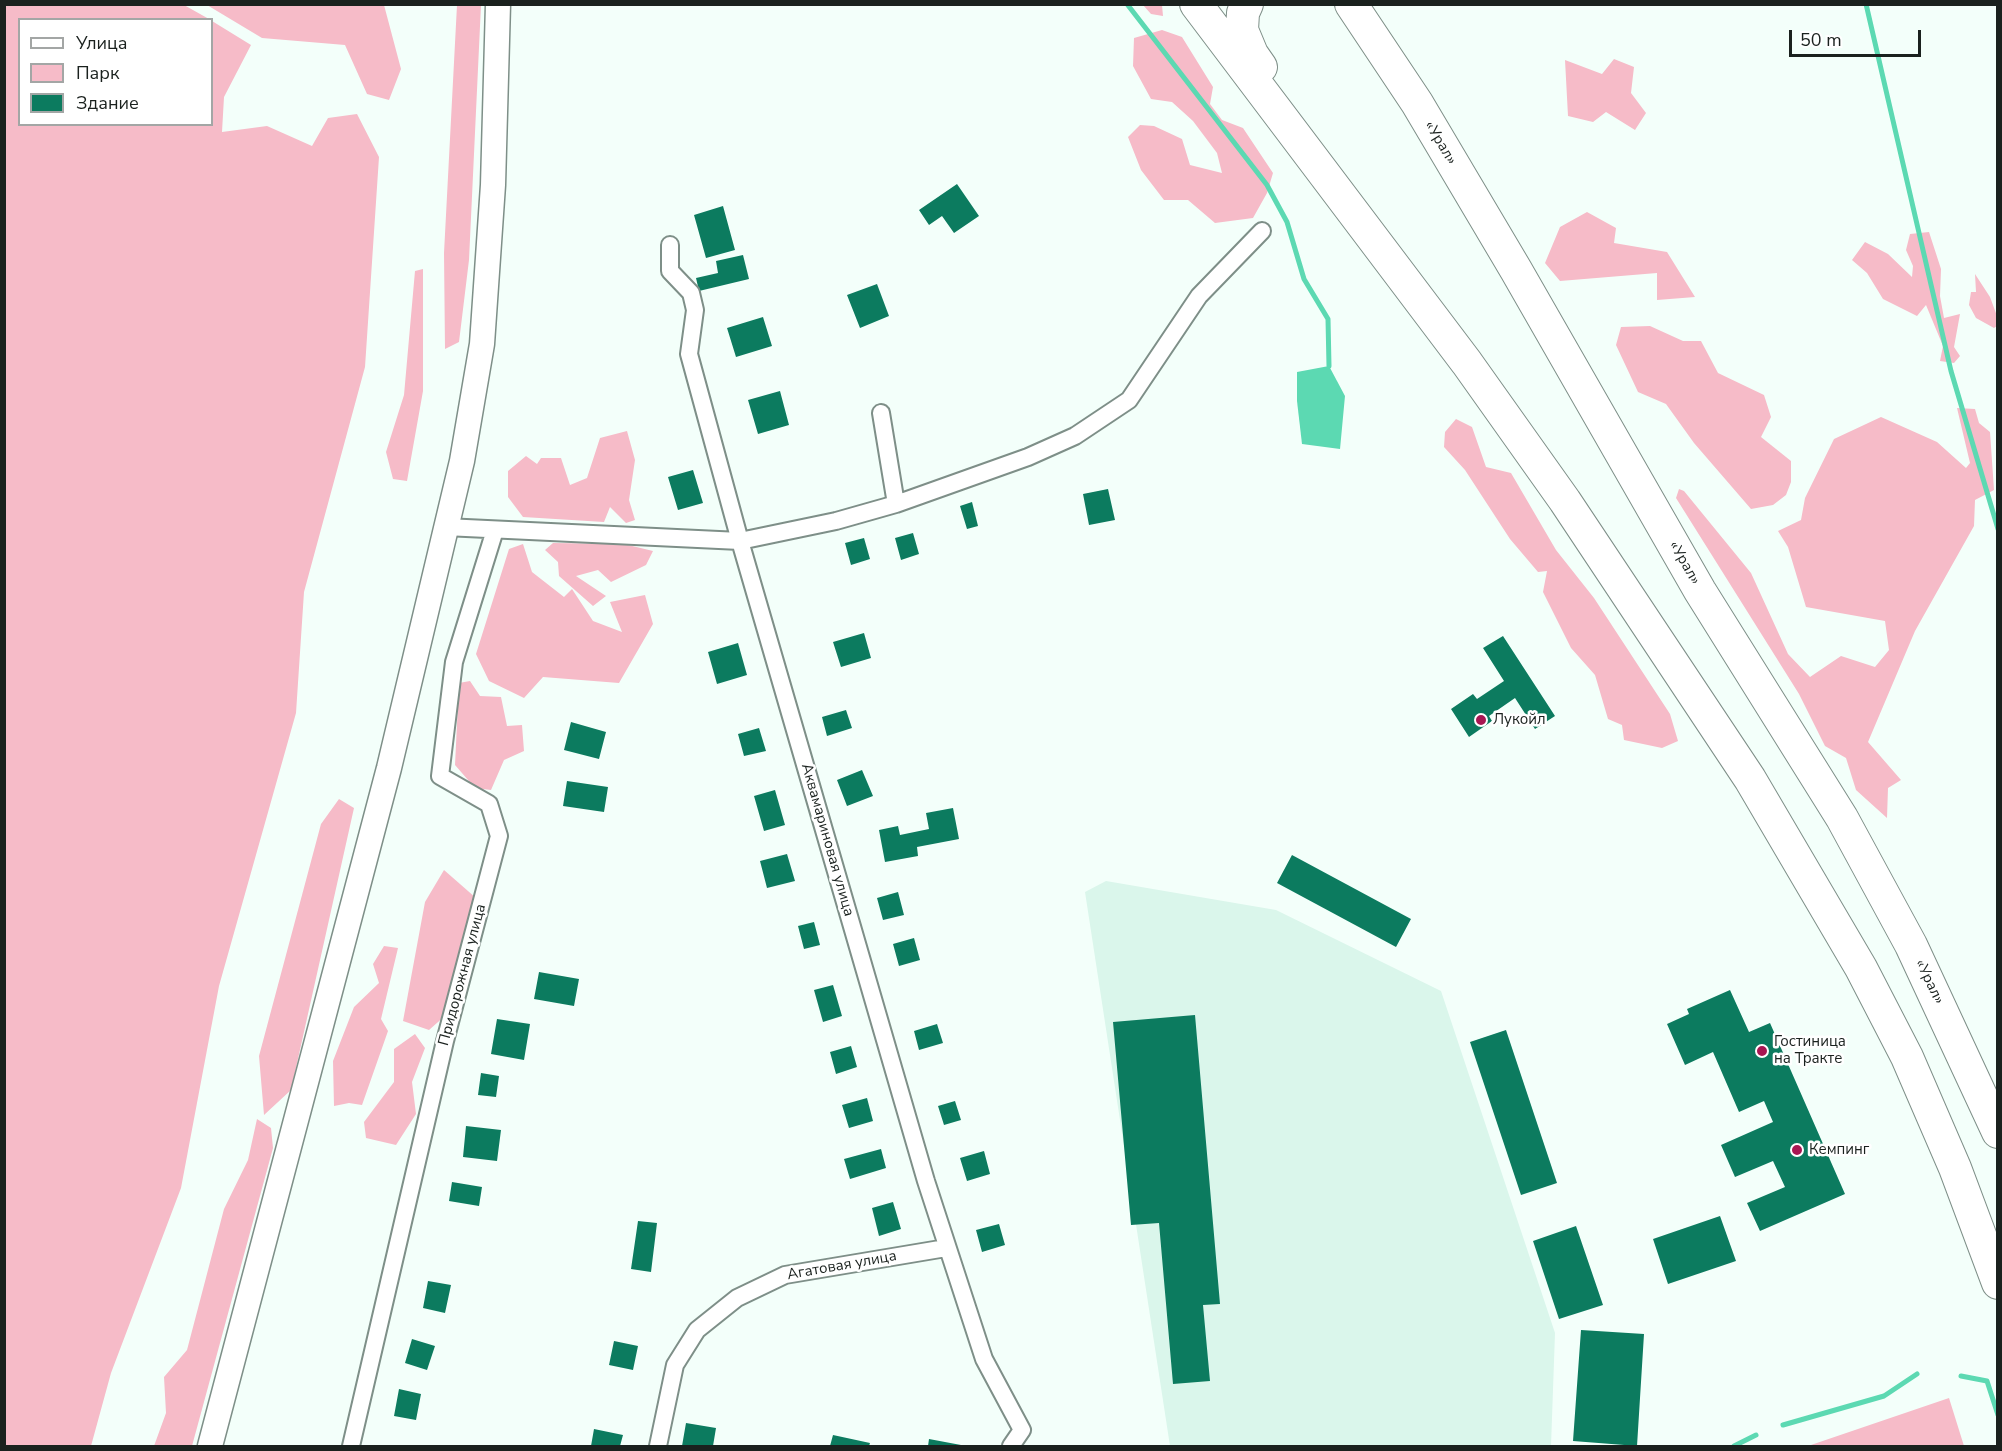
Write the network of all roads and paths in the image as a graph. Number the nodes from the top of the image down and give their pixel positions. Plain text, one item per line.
1 (498, 4) edge
2 (1196, 4) edge
3 (1247, 4) edge
4 (1329, 4) edge
5 (1352, 4) edge
6 (1417, 103) junction
7 (1328, 179) junction
8 (1262, 231) dead end
9 (670, 245) dead end
10 (881, 413) dead end
11 (896, 504) junction
12 (445, 527) junction
13 (495, 530) junction
14 (740, 541) junction
15 (1998, 1132) edge
16 (946, 1248) junction
17 (1998, 1283) edge
18 (210, 1446) edge
19 (351, 1446) edge
20 (658, 1446) edge
21 (1011, 1446) edge

1 - 12 main road
2 - 7 highway
3 - 7 highway
4 - 6 highway
5 - 6 highway, «Урал»
6 - 15 highway, «Урал»
7 - 17 highway
8 - 11 street
9 - 14 street, Аквамариновая улица
10 - 11 street
11 - 14 street
12 - 13 street
12 - 18 main road
13 - 14 street
13 - 19 street, Придорожная улица
14 - 16 street, Аквамариновая улица
16 - 20 street, Агатовая улица
16 - 21 street, Аквамариновая улица

